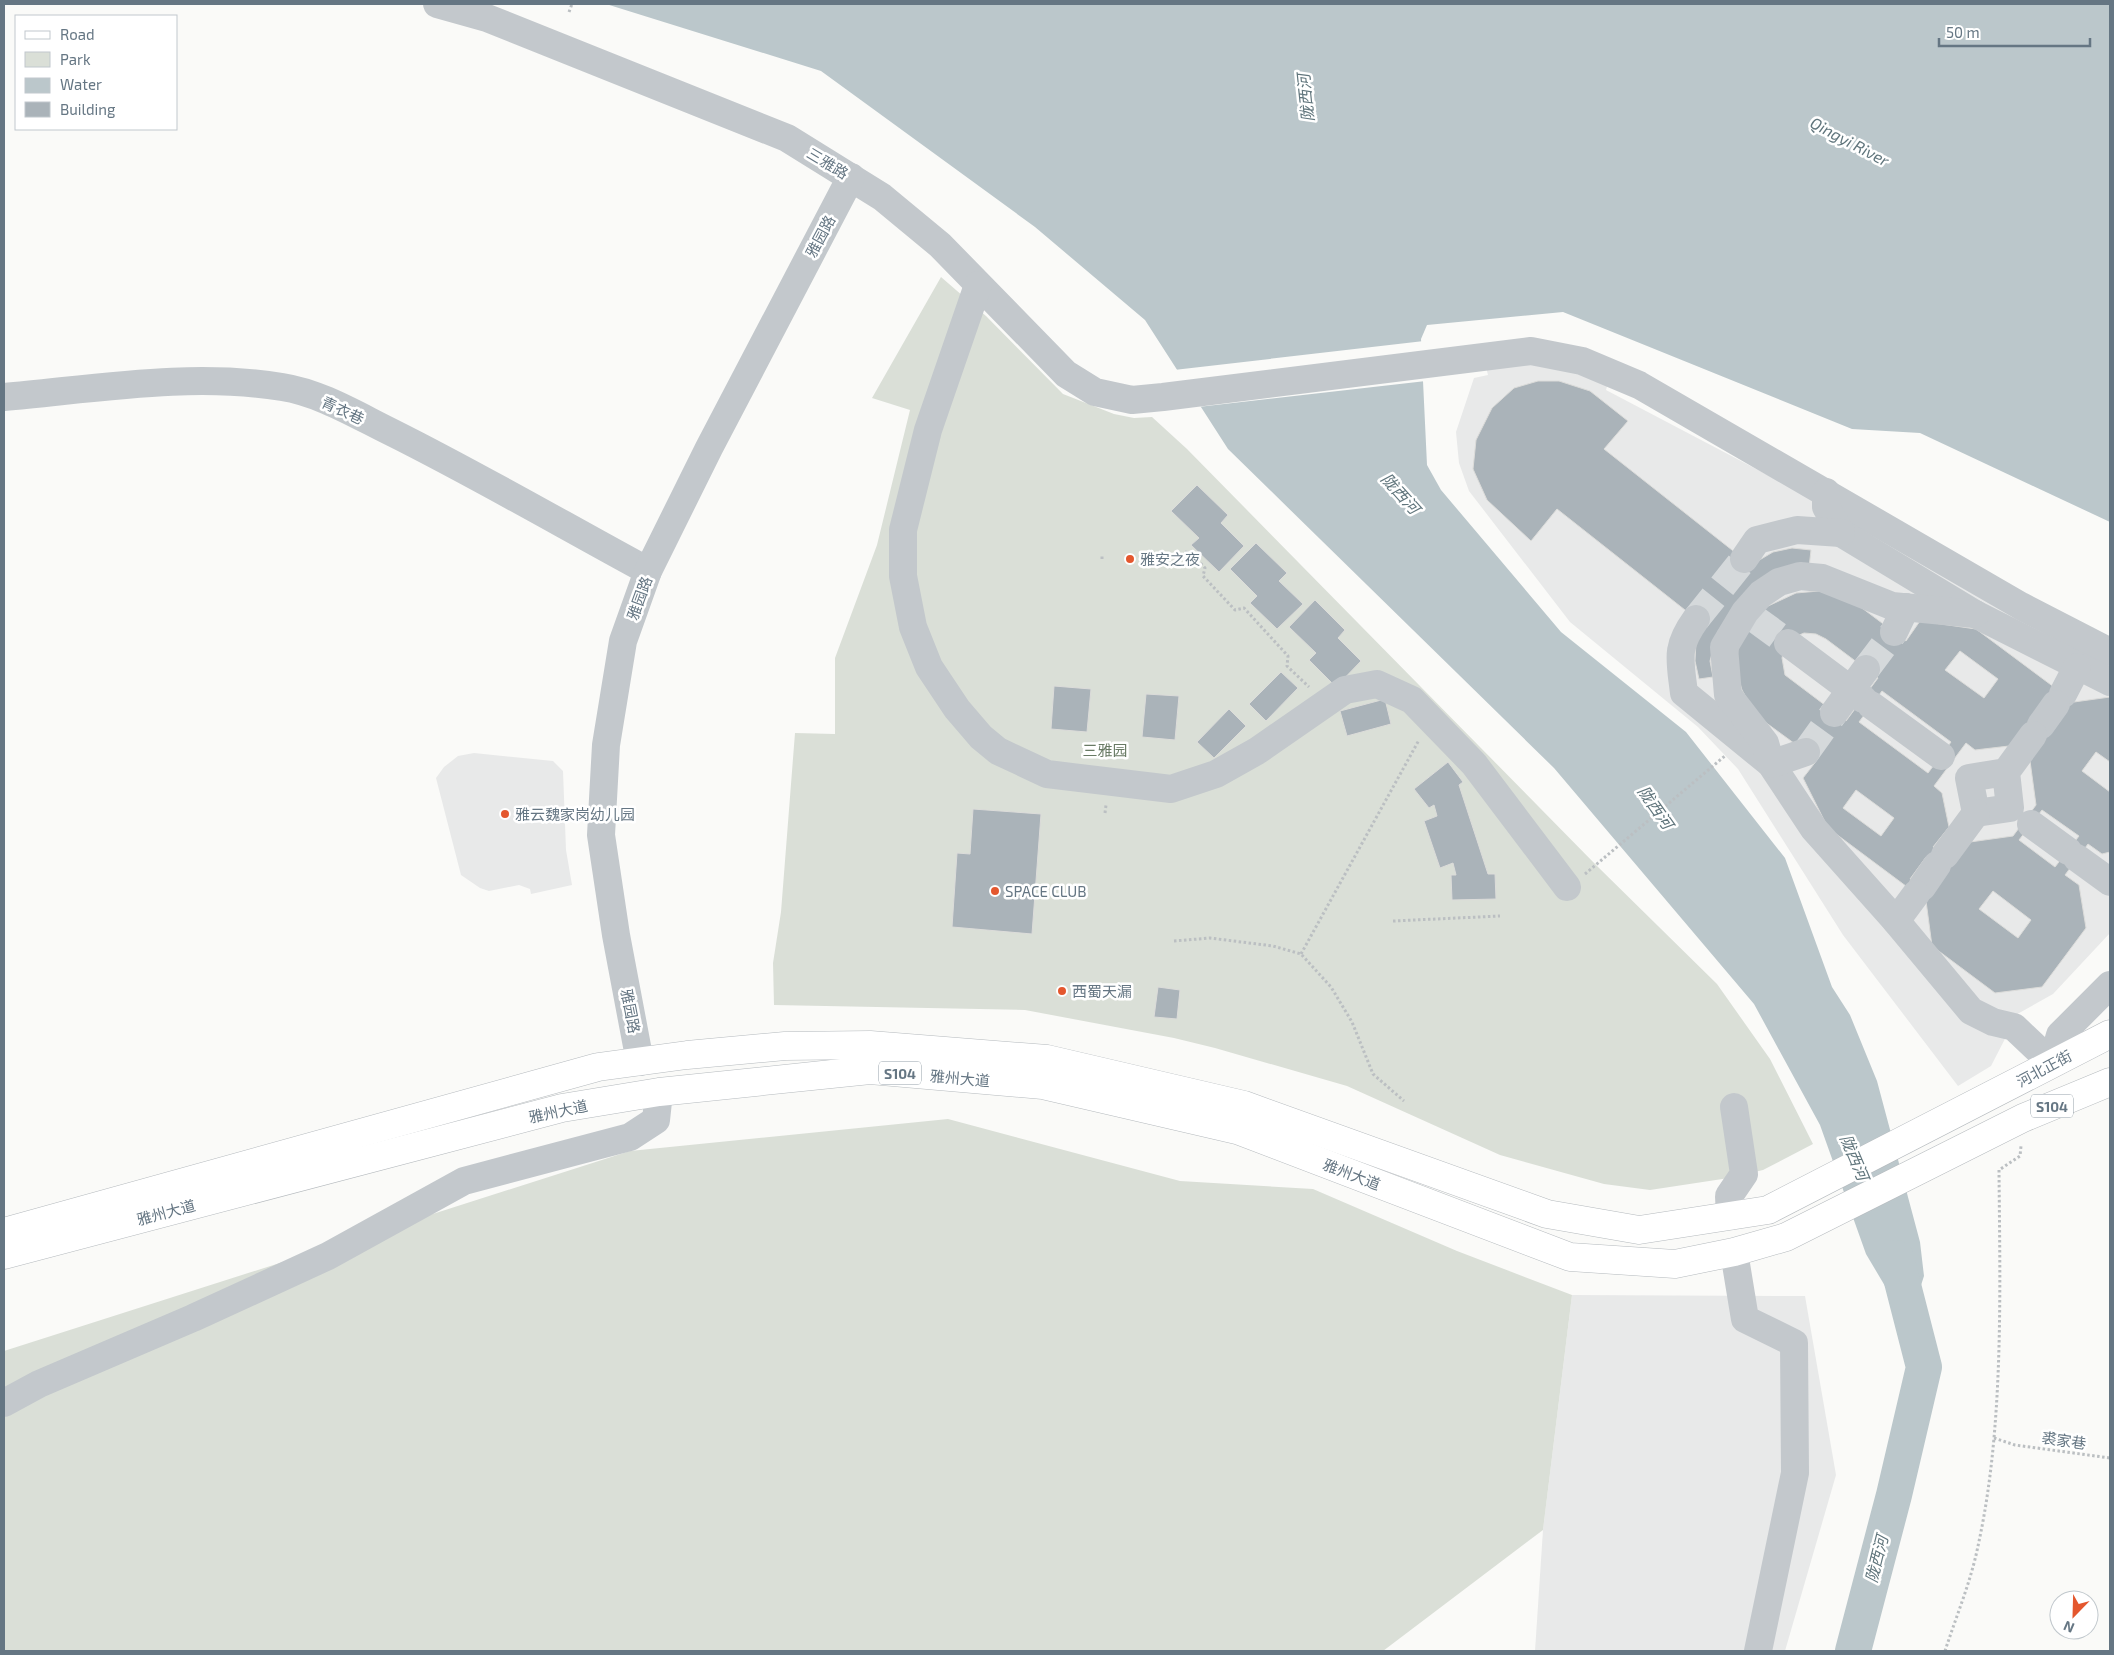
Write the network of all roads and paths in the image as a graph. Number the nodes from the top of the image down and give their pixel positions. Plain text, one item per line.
1 (437, 4) edge
2 (572, 4) edge
3 (569, 12) dead end
4 (851, 177) junction
5 (978, 285) junction
6 (4, 396) edge
7 (1826, 492) junction
8 (1840, 533) junction
9 (1185, 552) dead end
10 (1744, 559) tunnel mouth
11 (648, 571) junction
12 (1906, 608) junction
13 (1975, 614) junction
14 (1696, 619) tunnel mouth
15 (1894, 632) tunnel mouth
16 (1788, 643) tunnel mouth
17 (2110, 652) edge
18 (2077, 666) junction
19 (2110, 682) edge
20 (1863, 691) junction
21 (1325, 704) junction
22 (1834, 713) tunnel mouth
23 (1430, 719) junction
24 (1806, 752) tunnel mouth
25 (1726, 755) dead end
26 (1771, 764) junction
27 (1953, 766) junction
28 (2006, 772) junction
29 (1106, 804) dead end
30 (1106, 812) dead end
31 (1976, 813) junction
32 (2022, 817) junction
33 (1597, 866) dead end
34 (2110, 882) edge
35 (1567, 887) dead end
36 (1500, 916) dead end
37 (1393, 921) dead end
38 (1896, 921) junction
39 (1174, 941) dead end
40 (1302, 954) junction
41 (2110, 985) edge
42 (2110, 1034) edge
43 (640, 1062) junction
44 (2052, 1063) junction
45 (2110, 1082) edge
46 (659, 1092) junction
47 (1404, 1101) dead end
48 (1734, 1108) dead end
49 (2023, 1118) junction
50 (1768, 1210) joint
51 (1730, 1216) junction
52 (4, 1232) edge
53 (1734, 1252) junction
54 (4, 1255) edge
55 (4, 1403) edge
56 (1994, 1438) junction
57 (2110, 1458) edge
58 (1758, 1651) edge
59 (1946, 1651) edge

1 - 4 street, 三雅路
2 - 3 path
4 - 5 street, 三雅路
4 - 11 street, 雅园路
5 - 7 street, 三雅路
5 - 21 street
6 - 11 street, 青衣巷
7 - 8 street
7 - 17 street, 三雅路
8 - 10 street
8 - 13 street
9 - 21 path
11 - 43 street, 雅园路
12 - 13 street
12 - 15 street
12 - 26 street
13 - 18 street
14 - 26 street
16 - 20 street
18 - 19 street
18 - 28 street
20 - 22 street
20 - 27 street
21 - 23 street
23 - 35 street
23 - 40 path
24 - 26 street
25 - 33 path
26 - 38 street
27 - 28 street
27 - 31 street
28 - 32 street
29 - 30 path
31 - 32 street
31 - 38 street
32 - 34 street
36 - 37 path
38 - 44 street
39 - 40 path
40 - 47 path
41 - 44 street
42 - 44 main road, 河北正街 / S104
43 - 51 main road, 雅州大道 / S104
43 - 52 main road, 雅州大道 / S104
44 - 50 main road, 河北正街 / S104
45 - 49 main road, S104
46 - 53 main road, 雅州大道 / S104
46 - 54 main road, 雅州大道 / S104
46 - 55 street
48 - 51 street
49 - 53 main road, 雅州大道 / S104
49 - 56 path
50 - 51 main road, 雅州大道 / S104
53 - 58 street
56 - 57 path, 裘家巷
56 - 59 path

